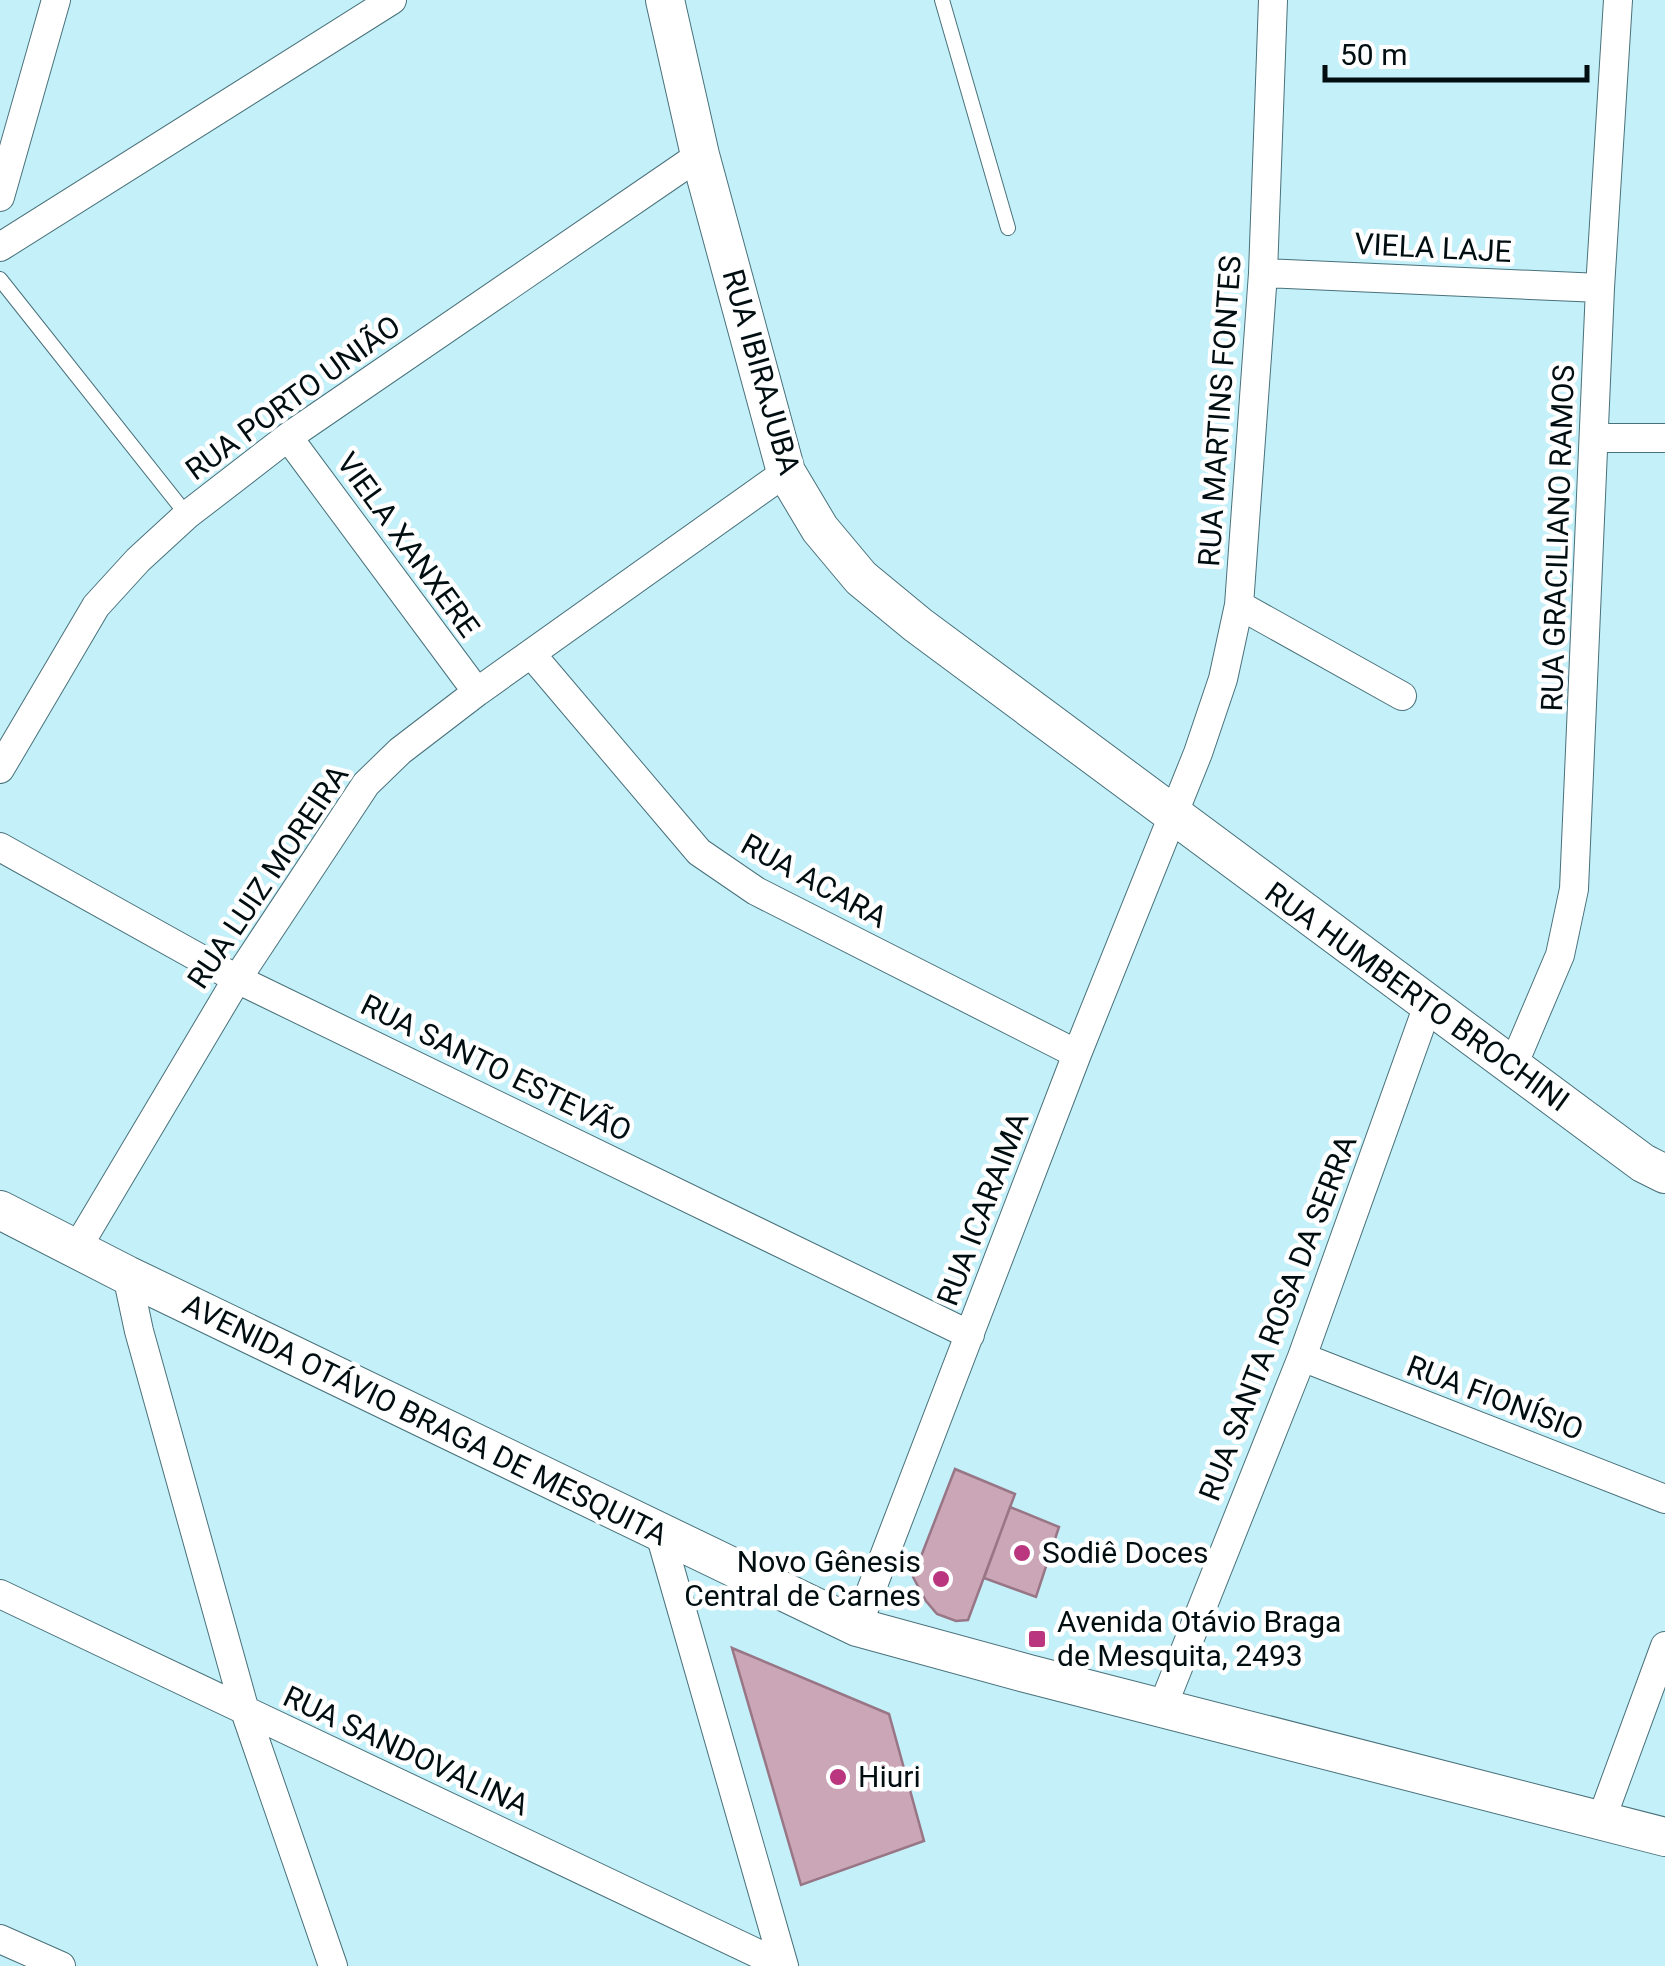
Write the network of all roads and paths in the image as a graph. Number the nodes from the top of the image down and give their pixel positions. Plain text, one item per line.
1 (56, 0) edge
2 (392, 0) edge
3 (664, 0) edge
4 (942, 0) edge
5 (1273, 0) edge
6 (1618, 0) edge
7 (700, 155) junction
8 (0, 196) edge
9 (1008, 228) dead end
10 (0, 246) edge
11 (1263, 273) junction
12 (0, 279) edge
13 (1600, 288) junction
14 (288, 437) junction
15 (1596, 438) junction
16 (1665, 438) edge
17 (786, 472) junction
18 (187, 515) junction
19 (1239, 605) junction
20 (532, 655) junction
21 (476, 692) junction
22 (1402, 696) dead end
23 (0, 770) edge
24 (1172, 815) junction
25 (0, 848) edge
26 (237, 978) junction
27 (1428, 1005) junction
28 (1077, 1054) junction
29 (1512, 1068) junction
30 (1665, 1174) edge
31 (0, 1210) edge
32 (77, 1248) junction
33 (126, 1275) junction
34 (970, 1335) junction
35 (1302, 1357) junction
36 (1665, 1499) edge
37 (660, 1534) junction
38 (0, 1594) edge
39 (858, 1626) junction
40 (1665, 1646) edge
41 (1162, 1708) junction
42 (244, 1711) junction
43 (1600, 1823) junction
44 (1665, 1838) edge
45 (0, 1938) edge
46 (61, 1966) edge
47 (333, 1966) edge
48 (784, 1966) edge

1 - 8 street
2 - 10 street
3 - 7 main road, RUA IBIRAJUBA
4 - 9 lane
5 - 11 street, RUA MARTINS FONTES
6 - 13 street, RUA GRACILIANO RAMOS
7 - 14 street, RUA PORTO UNIÃO
7 - 17 main road, RUA IBIRAJUBA
11 - 13 street, VIELA LAJE
11 - 19 street, RUA MARTINS FONTES
12 - 18 lane
13 - 15 street, RUA GRACILIANO RAMOS
14 - 18 street, RUA PORTO UNIÃO
14 - 21 street, VIELA XANXERE
15 - 16 street
15 - 29 street, RUA GRACILIANO RAMOS
17 - 20 street, RUA LUIZ MOREIRA
17 - 24 main road, RUA IBIRAJUBA
18 - 23 street, RUA PORTO UNIÃO
19 - 22 street
19 - 24 street, RUA MARTINS FONTES
20 - 21 street, RUA LUIZ MOREIRA
20 - 28 street, RUA ACARA
21 - 26 street, RUA LUIZ MOREIRA
24 - 27 main road, RUA HUMBERTO BROCHINI
24 - 28 street, RUA ICARAIMA
25 - 26 street, RUA SANTO ESTEVÃO
26 - 32 street, RUA LUIZ MOREIRA
26 - 34 street, RUA SANTO ESTEVÃO
27 - 29 main road, RUA HUMBERTO BROCHINI
27 - 35 street, RUA SANTA ROSA DA SERRA
28 - 34 street, RUA ICARAIMA
29 - 30 main road, RUA HUMBERTO BROCHINI
31 - 32 main road, AVENIDA OTÁVIO BRAGA DE MESQUITA
32 - 33 main road, AVENIDA OTÁVIO BRAGA DE MESQUITA
33 - 37 main road, AVENIDA OTÁVIO BRAGA DE MESQUITA
33 - 42 street
34 - 39 street, RUA ICARAIMA
35 - 36 street, RUA FIONÍSIO
35 - 41 street, RUA SANTA ROSA DA SERRA
37 - 39 main road, AVENIDA OTÁVIO BRAGA DE MESQUITA
37 - 48 street
38 - 42 street, RUA SANDOVALINA
39 - 41 main road, AVENIDA OTÁVIO BRAGA DE MESQUITA
40 - 43 street
41 - 43 main road, AVENIDA OTÁVIO BRAGA DE MESQUITA
42 - 47 street
42 - 48 street, RUA SANDOVALINA
43 - 44 main road, AVENIDA OTÁVIO BRAGA DE MESQUITA
45 - 46 street

